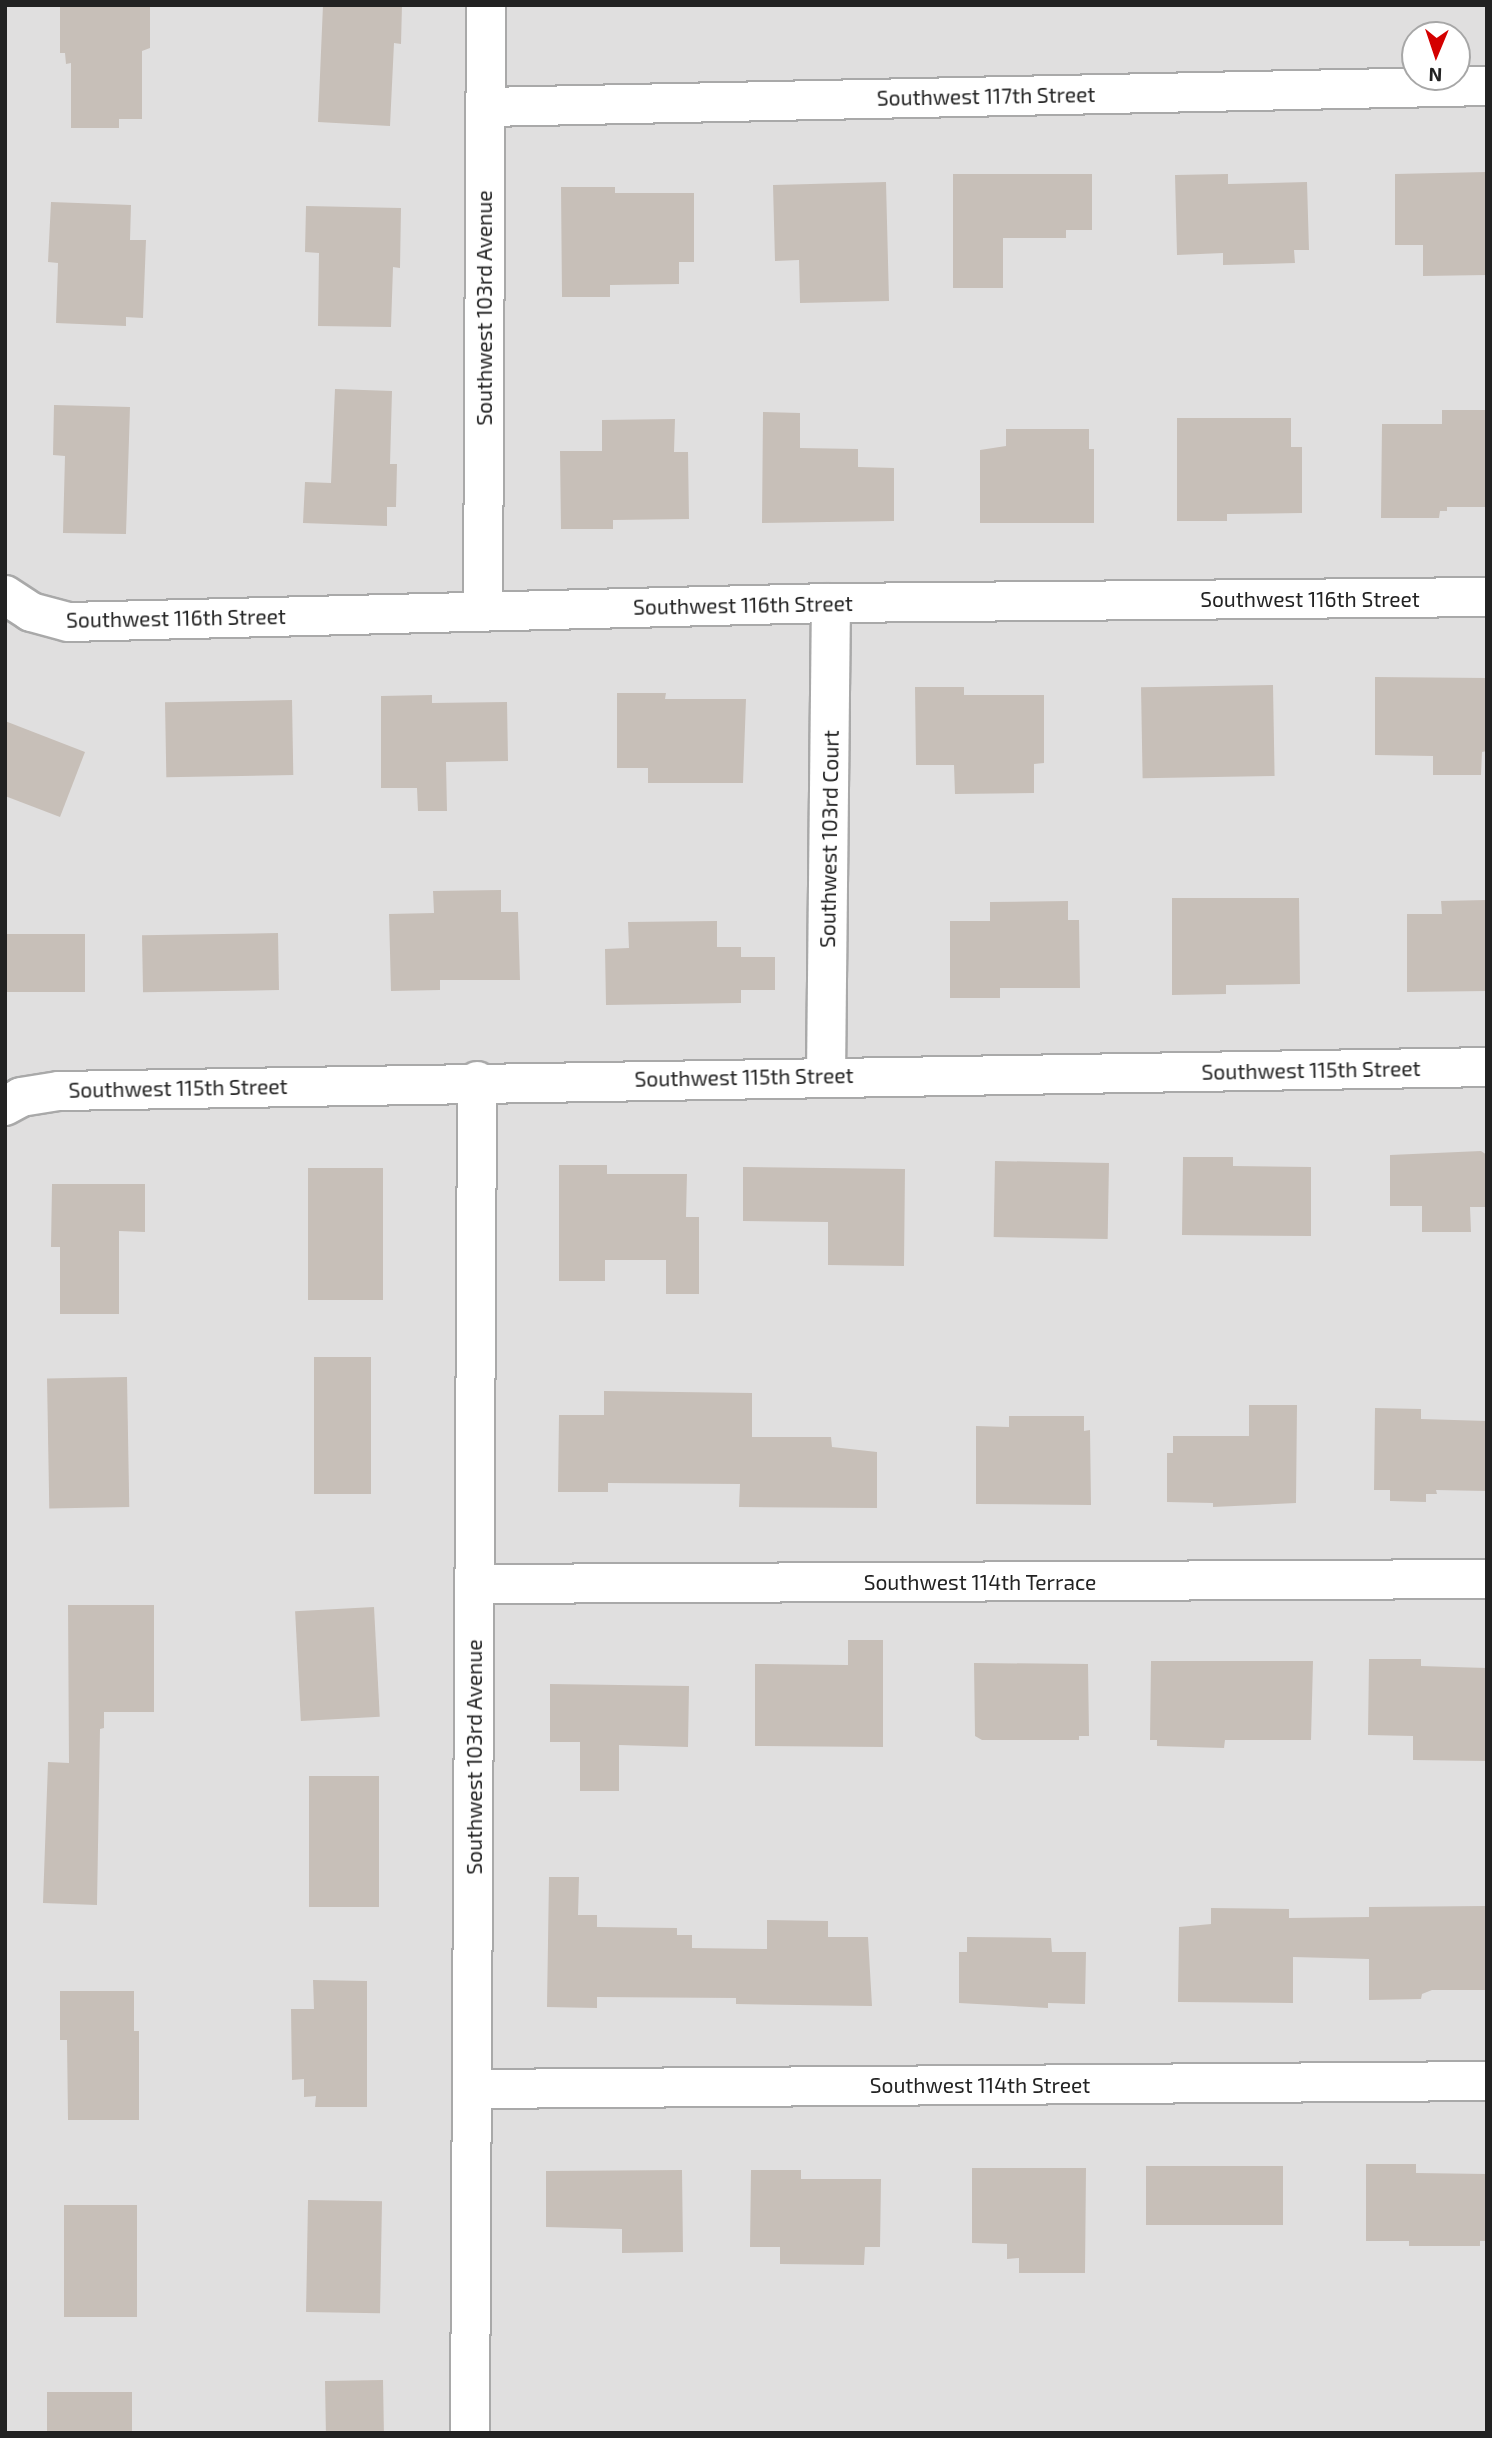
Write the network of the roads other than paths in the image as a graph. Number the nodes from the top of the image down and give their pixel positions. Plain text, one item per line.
1 (486, 5) edge
2 (1487, 86) edge
3 (486, 107) junction
4 (5, 595) edge
5 (1487, 597) edge
6 (831, 603) junction
7 (483, 610) junction
8 (1487, 1067) edge
9 (826, 1076) junction
10 (477, 1081) junction
11 (5, 1106) edge
12 (1487, 1579) edge
13 (474, 1584) junction
14 (1487, 2081) edge
15 (474, 2089) junction
16 (470, 2433) edge

1 - 3 street, Southwest 103rd Avenue
2 - 3 street, Southwest 117th Street
3 - 7 street, Southwest 103rd Avenue
4 - 7 street, Southwest 116th Street
5 - 6 street, Southwest 116th Street
6 - 7 street, Southwest 116th Street
6 - 9 street, Southwest 103rd Court
8 - 9 street, Southwest 115th Street
9 - 10 street, Southwest 115th Street
10 - 11 street, Southwest 115th Street
10 - 13 street, Southwest 103rd Avenue
12 - 13 street, Southwest 114th Terrace
13 - 15 street, Southwest 103rd Avenue
14 - 15 street, Southwest 114th Street
15 - 16 street, Southwest 103rd Avenue

